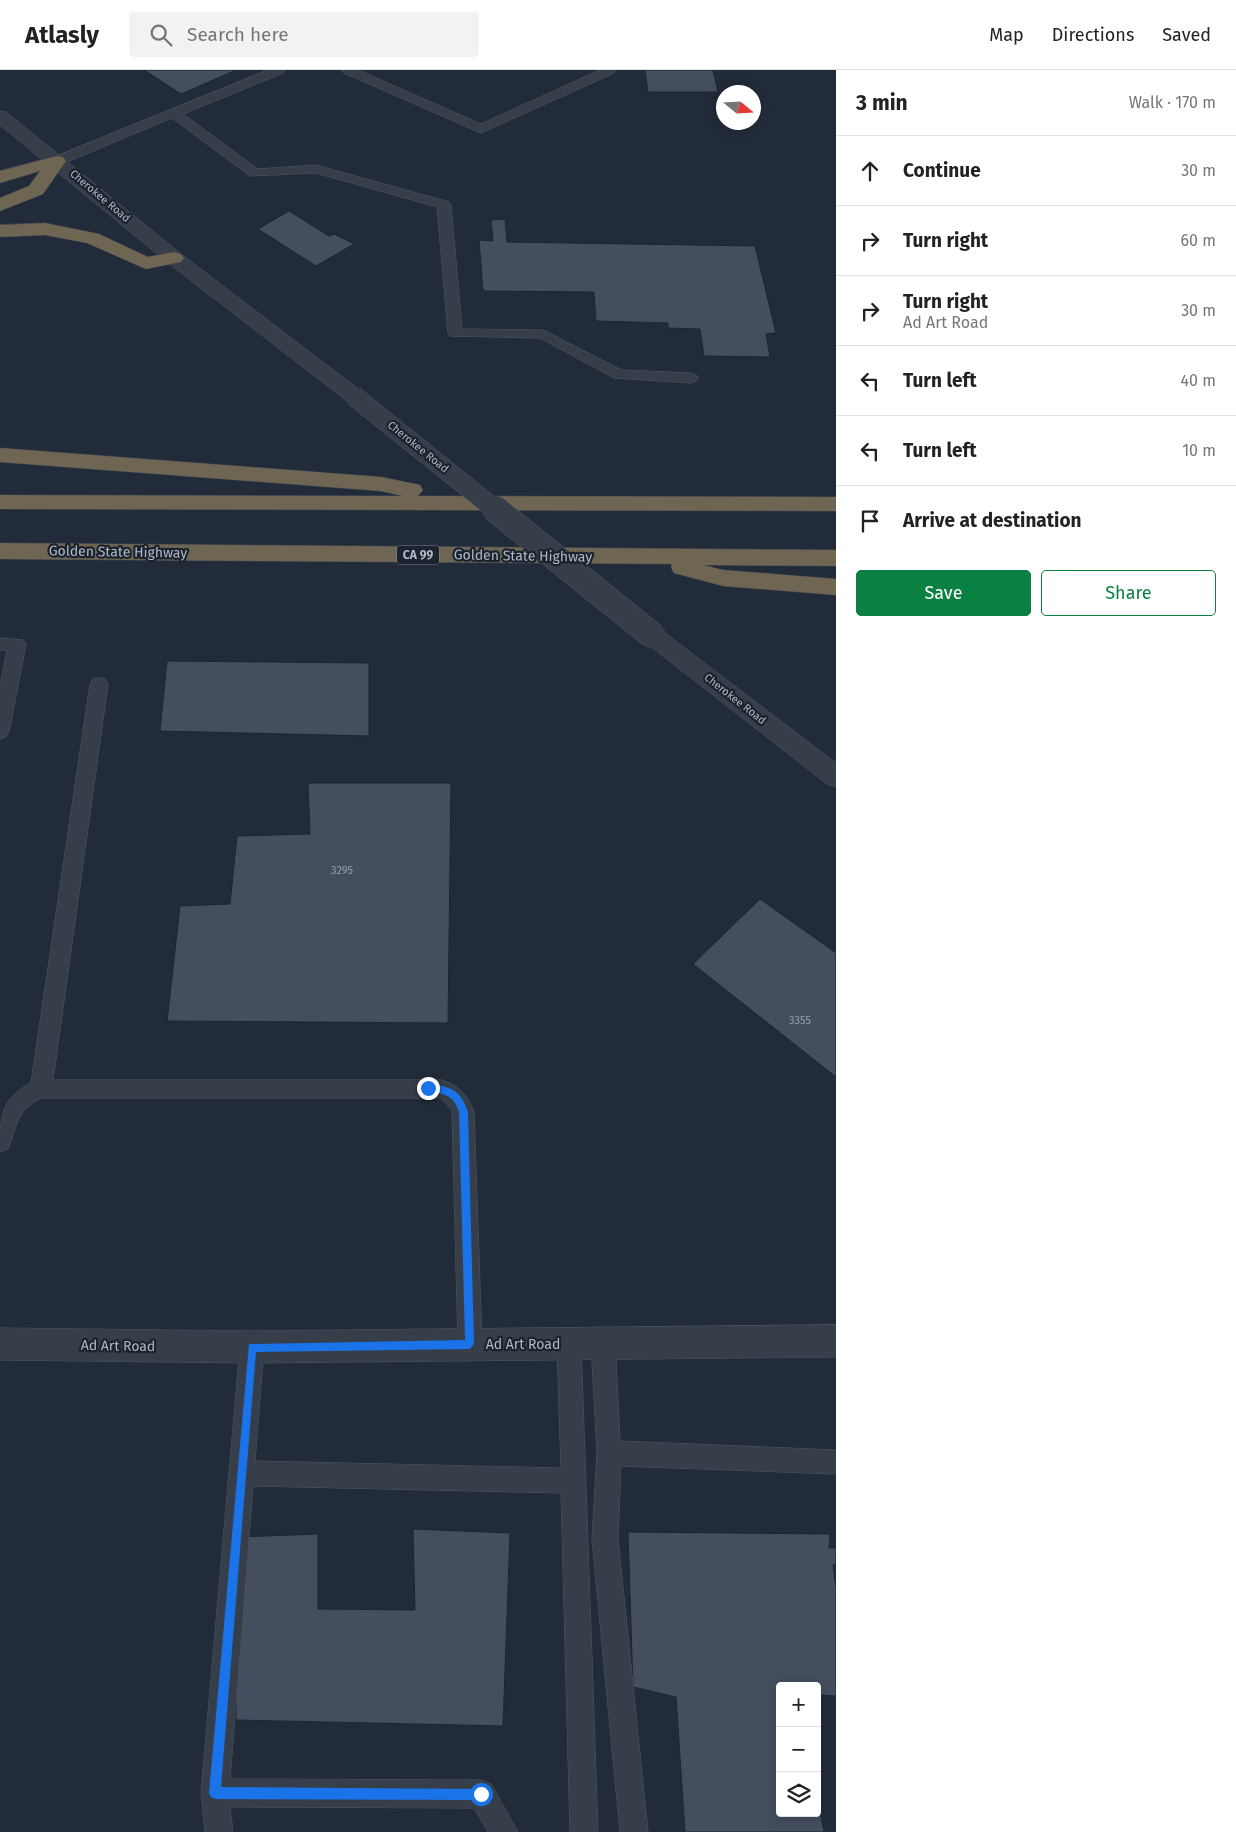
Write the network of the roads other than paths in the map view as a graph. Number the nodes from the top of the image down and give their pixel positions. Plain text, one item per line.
1 (279, 70) edge
2 (348, 70) edge
3 (610, 70) edge
4 (173, 114) junction
5 (0, 116) edge
6 (57, 161) junction
7 (0, 177) edge
8 (0, 205) edge
9 (0, 231) edge
10 (174, 258) junction
11 (691, 378) dead end
12 (0, 455) edge
13 (0, 502) edge
14 (485, 503) junction
15 (836, 504) edge
16 (0, 551) edge
17 (647, 557) junction
18 (836, 558) edge
19 (836, 587) edge
20 (0, 644) edge
21 (99, 684) dead end
22 (0, 732) edge
23 (836, 777) edge
24 (41, 1089) junction
25 (0, 1142) edge
26 (836, 1341) edge
27 (603, 1343) junction
28 (0, 1344) edge
29 (470, 1344) junction
30 (569, 1344) junction
31 (252, 1347) junction
32 (609, 1453) junction
33 (836, 1462) edge
34 (241, 1473) junction
35 (574, 1481) junction
36 (215, 1793) junction
37 (219, 1832) edge
38 (504, 1832) edge
39 (584, 1832) edge
40 (634, 1832) edge

1 - 4 lane
2 - 3 lane
4 - 6 lane
4 - 11 lane
5 - 6 street, Cherokee Road
6 - 7 highway
6 - 8 highway
6 - 10 street, Cherokee Road
9 - 10 highway
10 - 23 street, Cherokee Road, bridge
12 - 14 highway
13 - 14 highway
14 - 15 highway
16 - 17 highway, Golden State Highway / CA 99
17 - 18 highway, Golden State Highway / CA 99
17 - 19 highway
20 - 22 lane
21 - 24 lane
24 - 25 lane
24 - 29 lane
26 - 27 street, Ad Art Road
27 - 30 street, Ad Art Road
27 - 32 lane
28 - 31 street, Ad Art Road
29 - 30 street, Ad Art Road
29 - 31 street, Ad Art Road
30 - 35 lane
31 - 34 lane
32 - 33 lane
32 - 40 lane
34 - 35 lane
34 - 36 lane
35 - 39 lane
36 - 37 lane
36 - 38 lane

